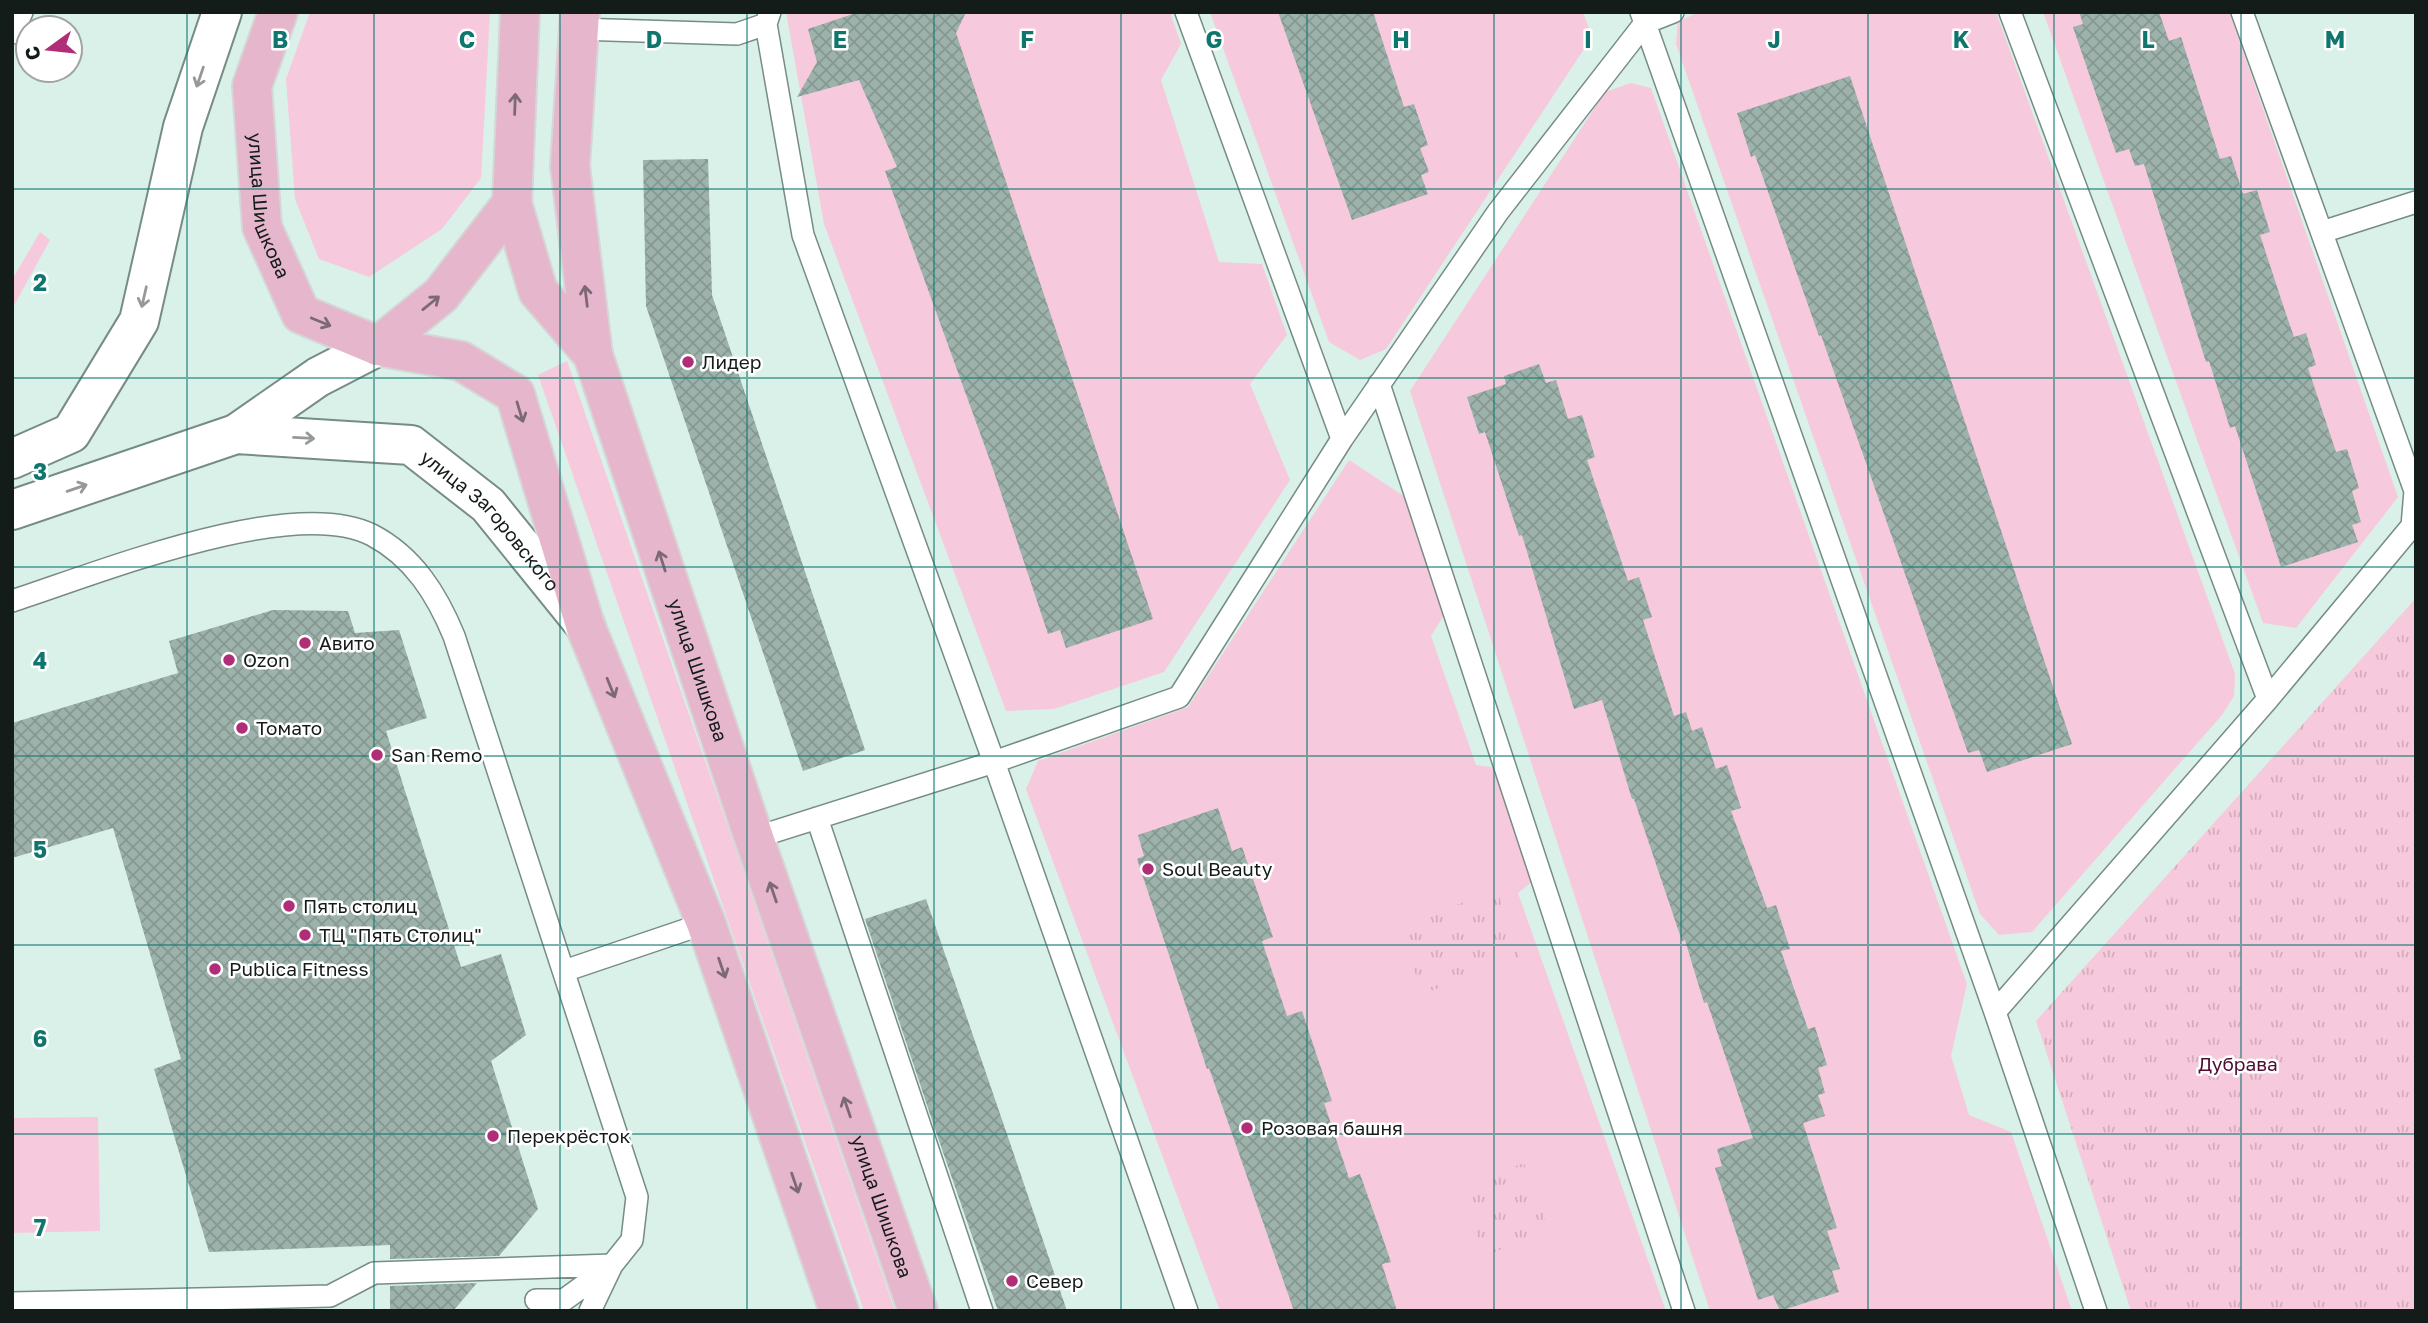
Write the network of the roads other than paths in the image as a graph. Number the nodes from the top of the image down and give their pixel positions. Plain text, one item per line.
1 (22, 12) edge
2 (222, 12) edge
3 (278, 12) edge
4 (520, 12) edge
5 (1186, 12) edge
6 (1673, 12) edge
7 (2010, 12) edge
8 (2242, 12) edge
9 (1643, 17) edge
10 (768, 18) edge
11 (579, 21) edge
12 (12, 33) edge
13 (2416, 202) edge
14 (512, 203) junction
15 (2322, 232) junction
16 (378, 346) junction
17 (593, 355) junction
18 (1379, 384) junction
19 (236, 434) junction
20 (1342, 439) junction
21 (12, 459) edge
22 (12, 510) edge
23 (12, 601) edge
24 (585, 625) junction
25 (2268, 699) junction
26 (994, 762) junction
27 (817, 818) junction
28 (754, 838) junction
29 (706, 923) junction
30 (564, 971) junction
31 (1995, 1012) junction
32 (612, 1265) junction
33 (536, 1300) dead end
34 (12, 1303) edge
35 (337, 1303) edge
36 (590, 1311) edge
37 (839, 1311) edge
38 (918, 1311) edge
39 (982, 1311) edge
40 (1187, 1311) edge
41 (1684, 1311) edge
42 (2096, 1311) edge

1 - 12 lane
2 -> 21 street
3 -> 16 main road, улица Шишкова
14 -> 4 main road
5 - 20 lane
6 - 9 lane
7 - 25 lane
8 - 15 lane
9 - 18 lane
9 - 31 lane
10 - 11 lane
10 - 26 lane
17 -> 11 main road, улица Шишкова
13 - 15 lane
16 -> 14 main road
14 - 17 main road
15 - 25 lane
16 - 19 street
16 -> 24 main road, улица Шишкова
28 -> 17 main road, улица Шишкова
18 - 20 lane
18 - 41 lane
22 -> 19 street, улица Загоровского
19 -> 24 street, улица Загоровского
20 - 26 lane
23 - 30 lane
24 -> 29 main road, улица Шишкова
25 - 31 lane
26 - 27 lane
26 - 40 lane
27 - 28 lane
27 - 39 lane
38 -> 28 main road, улица Шишкова
29 - 30 lane
29 -> 37 main road, улица Шишкова
30 - 32 lane
31 - 42 lane
32 - 33 lane
32 - 35 lane
32 - 36 lane
34 - 35 lane

